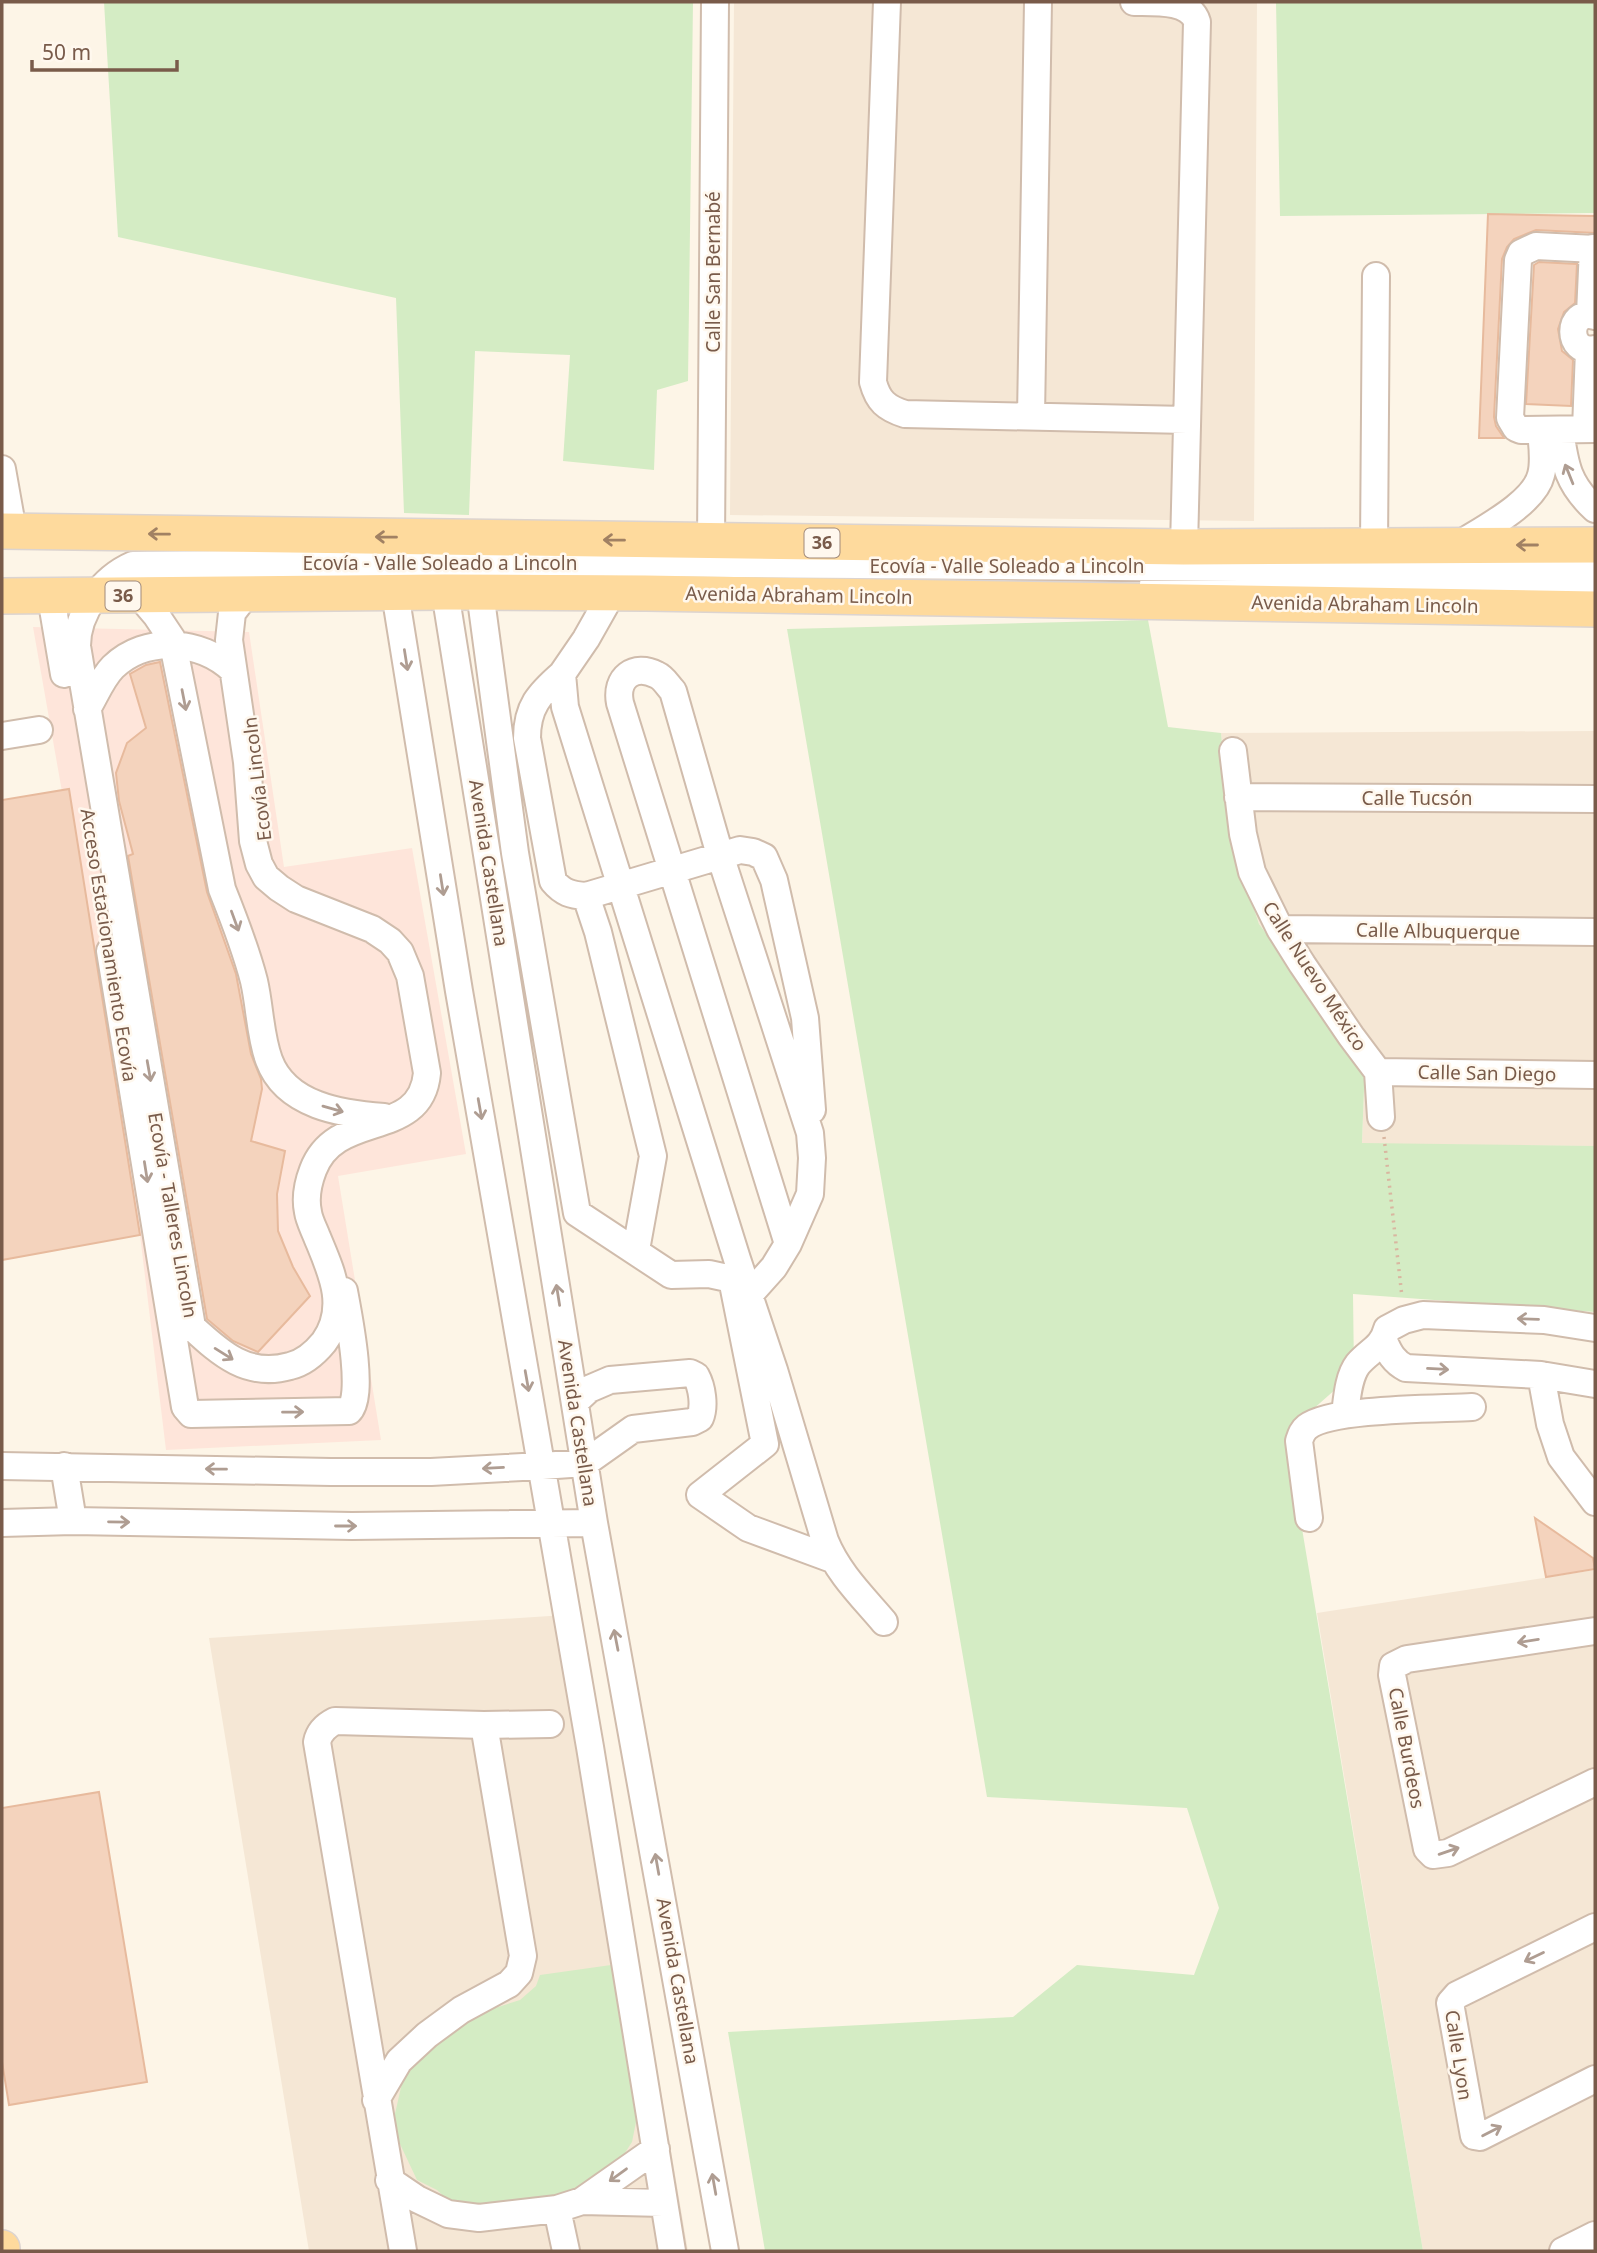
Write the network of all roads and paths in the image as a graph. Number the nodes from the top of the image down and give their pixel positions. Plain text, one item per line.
1 (715, 2) edge
2 (887, 2) edge
3 (1038, 2) edge
4 (1134, 2) edge
5 (1594, 248) edge
6 (1376, 276) dead end
7 (1593, 315) edge
8 (1592, 349) edge
9 (1031, 416) junction
10 (1188, 420) junction
11 (1591, 429) edge
12 (1550, 430) junction
13 (2, 469) edge
14 (1595, 509) edge
15 (6, 539) edge
16 (711, 542) junction
17 (1595, 545) edge
18 (1374, 546) junction
19 (1457, 546) junction
20 (1184, 547) junction
21 (1595, 571) edge
22 (496, 573) junction
23 (1595, 589) edge
24 (445, 592) junction
25 (395, 593) junction
26 (612, 593) junction
27 (138, 595) junction
28 (251, 595) junction
29 (2, 596) edge
30 (51, 597) junction
31 (95, 597) junction
32 (1595, 609) edge
33 (173, 646) junction
34 (233, 670) junction
35 (562, 674) junction
36 (87, 709) junction
37 (39, 730) dead end
38 (2, 736) edge
39 (1233, 751) dead end
40 (1238, 797) junction
41 (1595, 799) edge
42 (720, 855) junction
43 (673, 869) junction
44 (621, 887) junction
45 (586, 896) junction
46 (1280, 929) junction
47 (1595, 932) edge
48 (1378, 1072) junction
49 (1595, 1075) edge
50 (407, 1117) junction
51 (1381, 1118) joint
52 (810, 1133) junction
53 (788, 1244) junction
54 (636, 1251) junction
55 (750, 1294) junction
56 (1404, 1320) junction
57 (1595, 1328) edge
58 (1384, 1341) junction
59 (1541, 1375) junction
60 (1595, 1384) edge
61 (576, 1402) junction
62 (1472, 1407) dead end
63 (1345, 1414) junction
64 (585, 1463) junction
65 (2, 1466) edge
66 (64, 1466) junction
67 (542, 1466) junction
68 (1595, 1502) edge
69 (1309, 1518) dead end
70 (73, 1521) junction
71 (550, 1522) junction
72 (2, 1523) edge
73 (594, 1523) junction
74 (832, 1559) junction
75 (884, 1622) dead end
76 (1595, 1631) edge
77 (550, 1724) dead end
78 (484, 1725) junction
79 (635, 1739) junction
80 (590, 1747) junction
81 (1595, 1782) edge
82 (1595, 1927) edge
83 (1595, 2079) edge
84 (376, 2100) junction
85 (656, 2149) junction
86 (389, 2180) junction
87 (663, 2203) junction
88 (569, 2205) junction
89 (1595, 2235) edge
90 (403, 2251) edge
91 (566, 2251) edge
92 (672, 2251) edge
93 (725, 2251) edge
94 (1563, 2251) edge

1 - 16 street, Calle San Bernabé
2 - 9 street
3 - 9 street
4 - 10 street
5 - 7 street
5 - 12 street
6 - 18 street
7 - 8 street
8 - 11 street
9 - 10 street
10 - 20 street
11 - 12 street
14 -> 12 street
12 - 19 street
13 - 15 street
22 -> 15 main road, 36
16 - 20 main road, 36
16 -> 22 main road, 36
17 -> 19 main road, 36
18 - 19 main road, 36
18 - 20 main road, 36
21 - 22 street, Ecovía - Valle Soleado a Lincoln
22 - 23 street
22 - 24 main road, Avenida Abraham Lincoln / 36
22 - 26 main road, Avenida Abraham Lincoln / 36
22 - 28 street
22 - 31 street, Ecovía - Valle Soleado a Lincoln
22 - 54 street
24 - 25 main road, Avenida Abraham Lincoln / 36
61 -> 24 street, Avenida Castellana
25 - 28 main road, Avenida Abraham Lincoln / 36
25 -> 67 street
26 - 32 main road, Avenida Abraham Lincoln / 36
26 - 35 street
27 - 28 main road, Avenida Abraham Lincoln / 36
27 - 31 main road, Avenida Abraham Lincoln / 36
27 - 33 street
28 - 34 street, Ecovía - Talleres Lincoln
28 - 50 street, Ecovía Lincoln
29 - 30 main road, Avenida Abraham Lincoln / 36
30 - 31 main road, Avenida Abraham Lincoln / 36
30 -> 50 street, Acceso Estacionamiento Ecovía
31 - 36 street, Ecovía - Talleres Lincoln
33 - 34 street
33 - 36 street
33 -> 50 street
34 - 50 street, Ecovía - Talleres Lincoln
35 - 44 street
35 - 45 street
36 -> 50 street, Ecovía - Talleres Lincoln
37 - 38 street
39 - 40 street, Calle Nuevo México
40 - 41 street, Calle Tucsón
40 - 46 street, Calle Nuevo México
42 - 43 street
42 - 43 street
42 - 52 street
42 - 52 street
43 - 44 street
43 - 53 street
44 - 45 street
44 - 55 street
45 - 54 street
46 - 47 street, Calle Albuquerque
46 - 48 street, Calle Nuevo México
48 - 49 street, Calle San Diego
48 - 51 street, Calle Nuevo México
51 - 56 path
52 - 53 street
53 - 55 street
54 - 74 street
55 - 74 street
57 -> 56 street
56 - 58 street
58 -> 59 street
58 - 63 street
59 - 60 street
59 - 68 street
61 - 64 street, Avenida Castellana
61 - 64 street
62 - 63 street
63 - 69 street
64 - 67 street
64 - 73 street, Avenida Castellana
65 - 66 street
67 -> 66 street
66 - 70 street
67 - 71 street
70 -> 71 street
70 - 72 street
71 - 73 street
71 - 80 street
79 -> 73 street, Avenida Castellana
74 - 75 street
76 -> 81 street, Calle Burdeos
77 - 78 street
78 - 84 street
78 - 84 street
79 - 80 street
93 -> 79 street, Avenida Castellana
80 - 85 street
82 -> 83 street, Calle Lyon
84 - 86 street
85 - 87 street
85 -> 88 street
86 - 88 street
86 - 90 street
87 - 88 street
87 - 92 street
88 - 91 street
89 - 94 street

